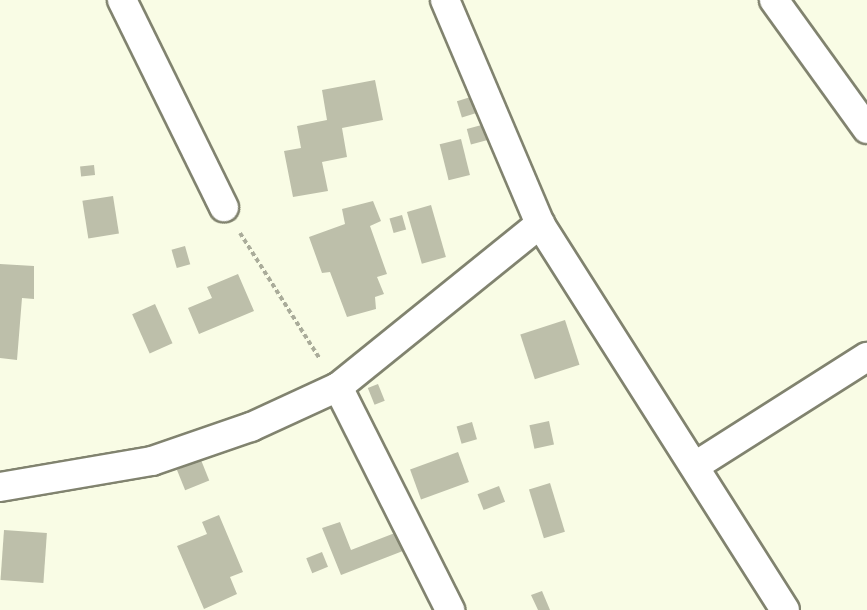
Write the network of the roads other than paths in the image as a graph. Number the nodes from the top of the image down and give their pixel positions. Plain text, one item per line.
1 (122, 0) edge
2 (445, 0) edge
3 (774, 0) edge
4 (867, 129) edge
5 (224, 207) road end
6 (540, 224) junction
7 (867, 357) edge
8 (338, 387) junction
9 (696, 466) junction
10 (0, 487) edge
11 (450, 610) edge
12 (785, 610) edge

1 - 5 street
2 - 6 street
3 - 4 street
6 - 8 street
6 - 9 street
7 - 9 street
8 - 10 street
8 - 11 street
9 - 12 street

